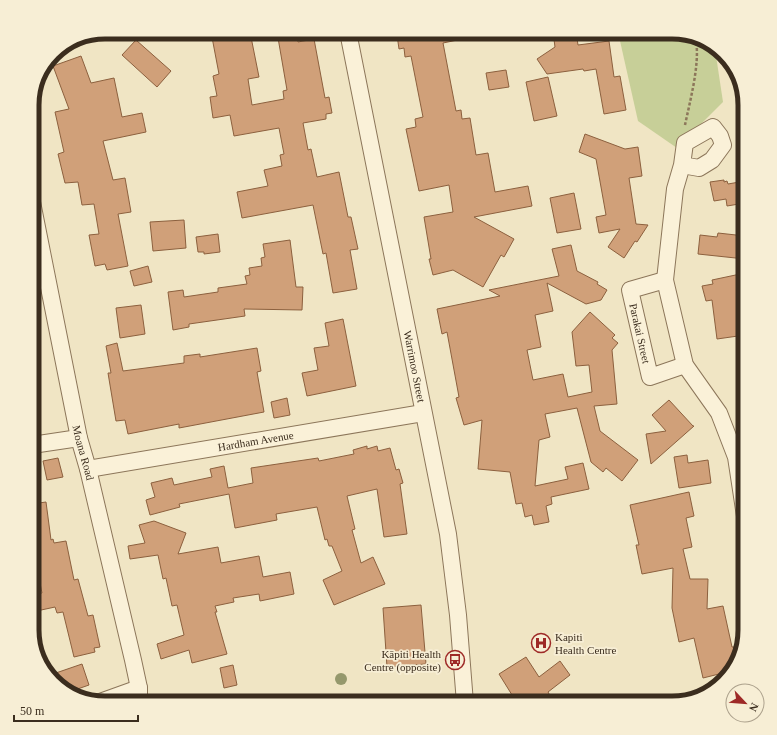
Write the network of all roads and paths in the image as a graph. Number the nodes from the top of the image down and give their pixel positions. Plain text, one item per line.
1 (349, 39) edge
2 (696, 44) edge
3 (685, 143) junction
4 (682, 165) junction
5 (39, 237) edge
6 (665, 280) junction
7 (685, 365) junction
8 (423, 413) junction
9 (79, 438) junction
10 (39, 444) edge
11 (738, 468) edge
12 (88, 469) junction
13 (139, 696) edge
14 (465, 696) edge

1 - 8 street, Warrimoo Street
2 - 3 path
3 - 4 street
3 - 4 street
4 - 6 street
5 - 9 street, Moana Road
6 - 7 street
6 - 7 street, Parakai Street
7 - 11 street
8 - 12 street, Hardham Avenue
8 - 14 street, Warrimoo Street
9 - 10 street
9 - 12 street, Moana Road
12 - 13 street, Moana Road

